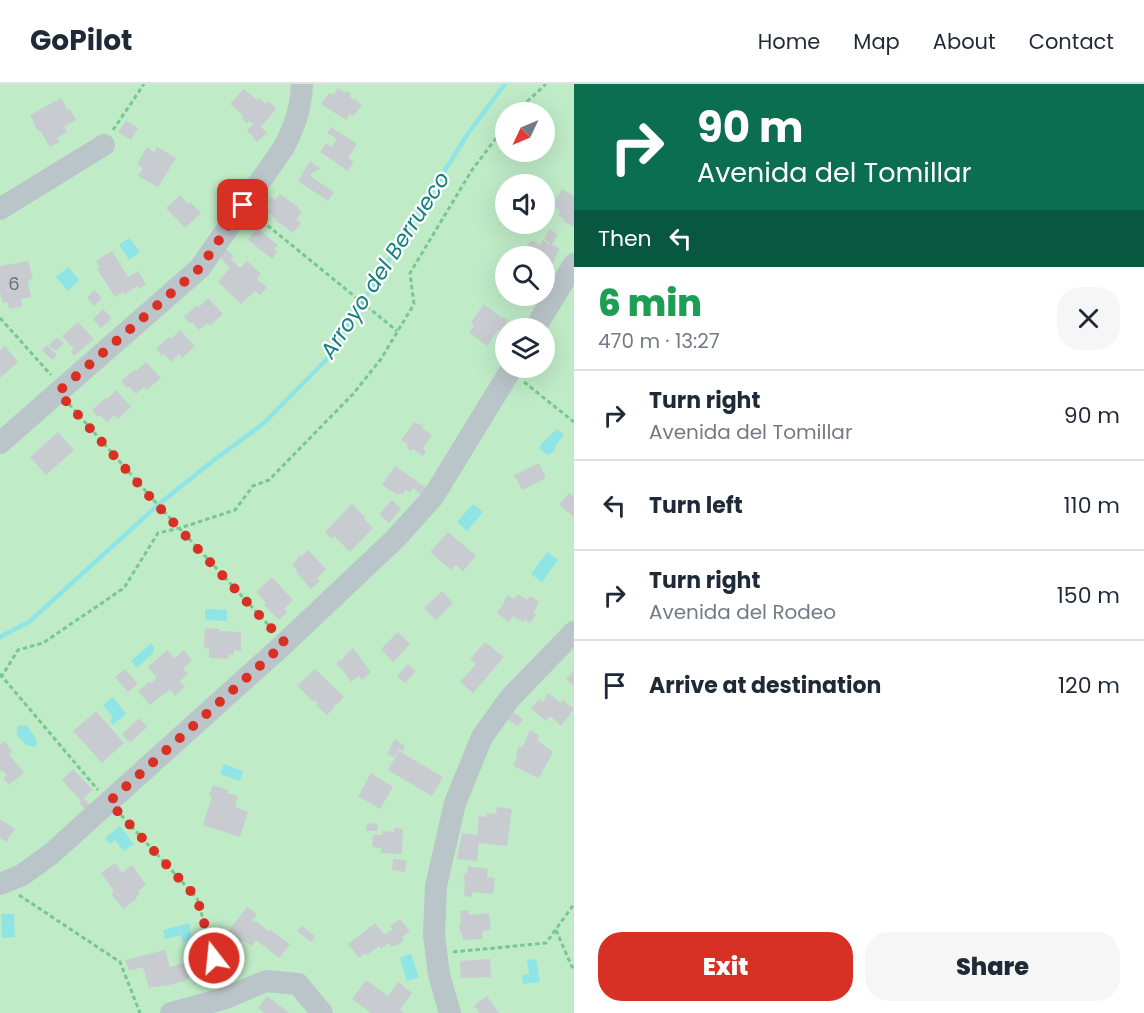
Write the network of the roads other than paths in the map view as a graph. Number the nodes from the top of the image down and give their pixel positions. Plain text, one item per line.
1 (302, 84) edge
2 (104, 145) road end
3 (0, 209) edge
4 (574, 264) edge
5 (541, 318) edge
6 (506, 378) edge
7 (0, 443) edge
8 (574, 632) edge
9 (1, 884) edge
10 (171, 1013) edge
11 (322, 1013) edge
12 (450, 1013) edge

1 - 7 street
2 - 3 street
4 - 5 street
6 - 9 street
8 - 12 street
10 - 11 street

